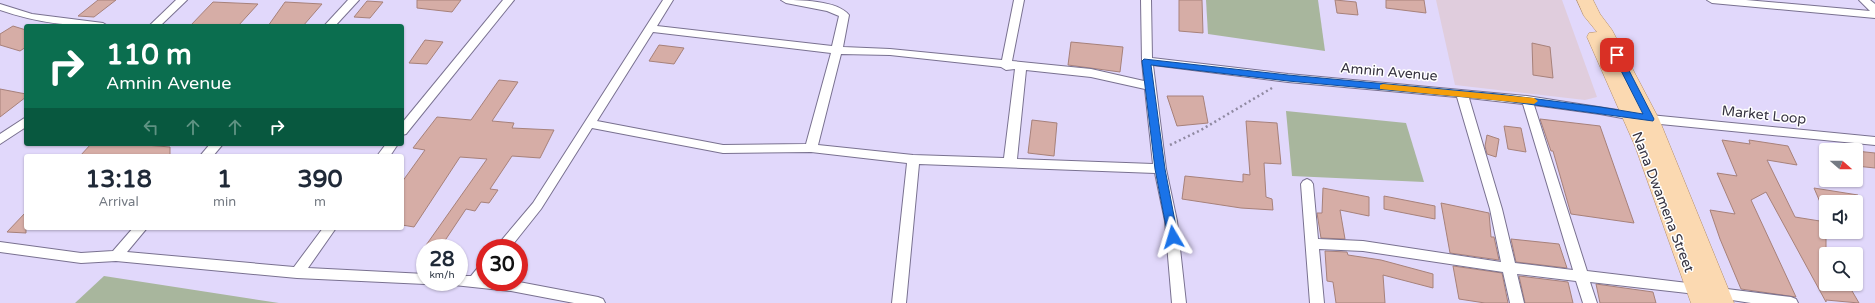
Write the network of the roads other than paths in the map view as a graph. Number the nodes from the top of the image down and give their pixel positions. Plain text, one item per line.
1 (182, 0) edge
2 (354, 0) edge
3 (509, 0) edge
4 (668, 0) edge
5 (786, 0) edge
6 (1018, 0) edge
7 (1146, 0) edge
8 (1712, 0) edge
9 (1864, 0) edge
10 (1732, 1) edge
11 (0, 7) edge
12 (1588, 8) edge
13 (1875, 10) edge
14 (1875, 15) edge
15 (87, 24) edge
16 (156, 24) edge
17 (330, 24) edge
18 (651, 29) junction
19 (837, 50) junction
20 (1147, 61) junction
21 (1006, 66) junction
22 (1021, 67) junction
23 (1150, 87) junction
24 (1462, 94) junction
25 (1527, 100) junction
26 (1628, 114) junction
27 (1650, 119) junction
28 (24, 122) edge
29 (590, 124) junction
30 (404, 128) edge
31 (0, 140) edge
32 (1875, 141) edge
33 (215, 146) edge
34 (810, 148) junction
35 (208, 154) edge
36 (913, 159) junction
37 (1010, 163) junction
38 (1160, 169) junction
39 (1307, 184) dead end
40 (139, 230) edge
41 (329, 230) edge
42 (509, 239) edge
43 (1312, 244) junction
44 (0, 247) edge
45 (116, 256) junction
46 (1509, 268) junction
47 (297, 273) junction
48 (1582, 275) junction
49 (416, 279) edge
50 (468, 281) edge
51 (475, 281) joint
52 (1699, 296) edge
53 (1721, 298) edge
54 (598, 303) edge
55 (899, 303) edge
56 (1179, 303) edge
57 (1317, 303) edge
58 (1518, 303) edge
59 (1590, 303) edge
60 (1791, 303) edge

1 - 16 street
2 - 17 street
3 - 30 street
4 - 18 street
5 - 19 street
6 - 21 street
7 - 20 street
8 - 10 street
9 - 13 street
10 - 14 street
11 - 15 street
12 - 26 main road, Nana Dwamena Street
12 - 27 main road, Nana Dwamena Street
18 - 19 street
18 - 29 street
19 - 21 street
19 - 34 street
20 - 23 street
20 - 24 street, Amnin Avenue
21 - 22 street
22 - 23 street
22 - 37 street
23 - 38 street
24 - 25 street, Amnin Avenue
24 - 46 street
25 - 26 street, Amnin Avenue
25 - 48 street
26 - 27 street, Market Loop
26 - 52 main road, Nana Dwamena Street
27 - 32 street, Market Loop
27 - 53 main road, Nana Dwamena Street
28 - 31 street
29 - 34 street
29 - 42 street
33 - 35 street
34 - 36 street
36 - 37 street
36 - 55 street
37 - 38 street
38 - 56 street
39 - 43 street
40 - 45 street
41 - 47 street
43 - 46 street
43 - 57 street
44 - 45 street
45 - 47 street
46 - 48 street
46 - 58 street
47 - 49 street
48 - 52 street
48 - 59 street
50 - 51 street
51 - 54 street
53 - 60 street

